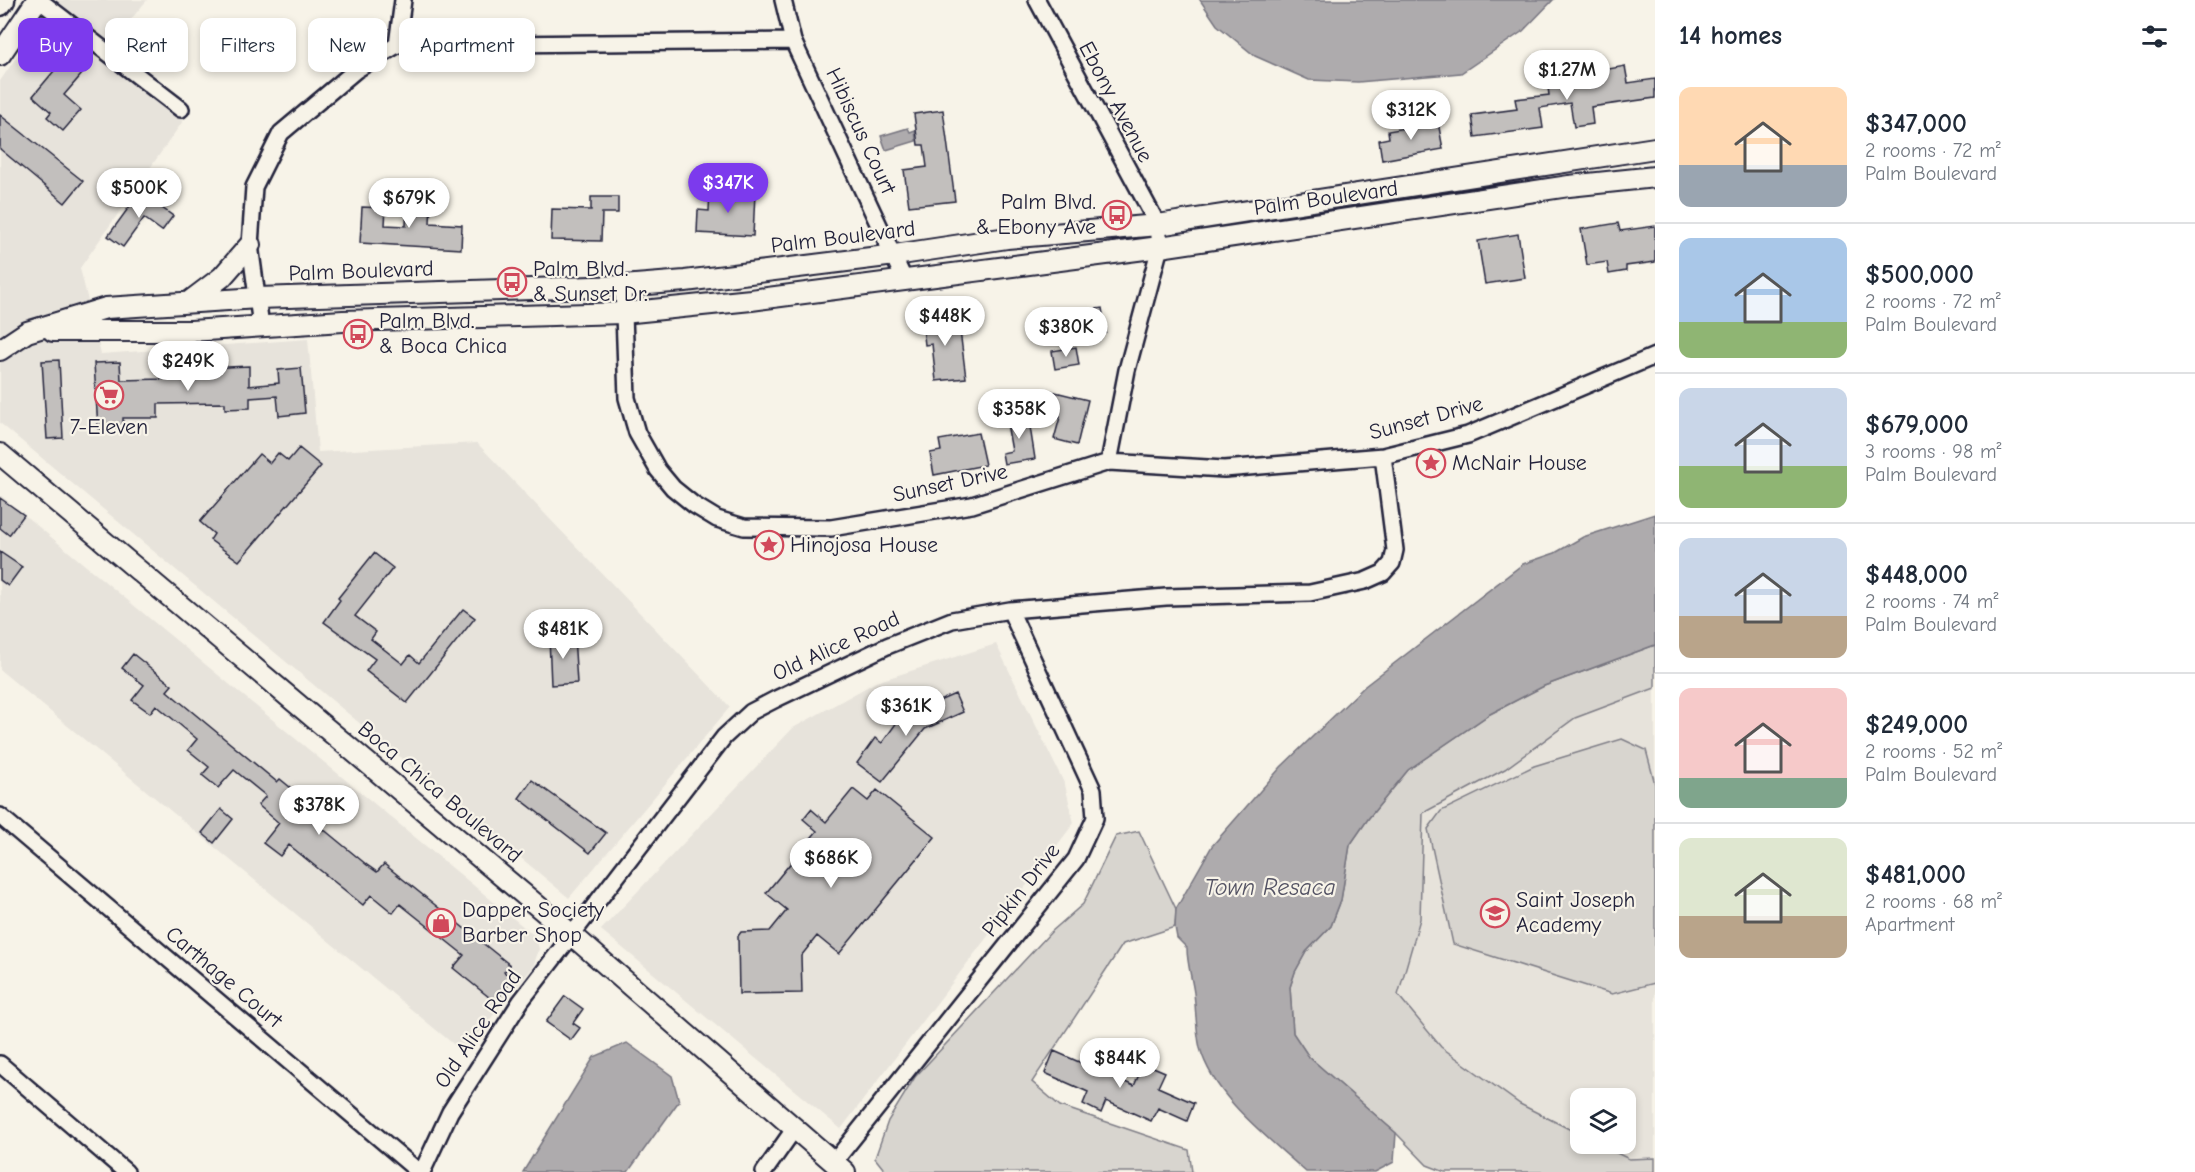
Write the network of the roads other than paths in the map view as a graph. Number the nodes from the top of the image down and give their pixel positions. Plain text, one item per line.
1 (3, 0) edge
2 (38, 0) edge
3 (403, 0) edge
4 (783, 0) edge
5 (1037, 0) edge
6 (0, 4) edge
7 (793, 40) junction
8 (397, 45) junction
9 (0, 55) edge
10 (181, 109) dead end
11 (1655, 148) edge
12 (1655, 177) edge
13 (1158, 225) junction
14 (250, 245) junction
15 (1160, 246) junction
16 (895, 255) junction
17 (904, 279) junction
18 (623, 286) junction
19 (258, 298) junction
20 (189, 303) junction
21 (623, 313) junction
22 (261, 326) junction
23 (35, 330) junction
24 (1, 349) edge
25 (1655, 356) edge
26 (0, 454) edge
27 (1383, 456) junction
28 (1109, 462) junction
29 (1010, 610) junction
30 (0, 816) edge
31 (572, 935) junction
32 (0, 1064) edge
33 (795, 1128) junction
34 (839, 1167) edge
35 (126, 1172) edge
36 (421, 1172) edge
37 (764, 1172) edge

1 - 6 highway
2 - 9 main road
2 - 10 street
3 - 8 street
4 - 7 street, Hibiscus Court
5 - 13 street, Ebony Avenue
7 - 8 street
7 - 16 street, Hibiscus Court
8 - 14 street
11 - 13 main road, Palm Boulevard
12 - 15 main road, Palm Boulevard
13 - 15 street
13 - 16 main road, Palm Boulevard
14 - 19 street
14 - 20 main road
15 - 17 main road, Palm Boulevard
15 - 28 street
16 - 17 street, Hibiscus Court
16 - 18 main road, Palm Boulevard
17 - 21 main road, Palm Boulevard
18 - 19 main road, Palm Boulevard
18 - 21 street, Sunset Drive
19 - 20 main road, Palm Boulevard
19 - 22 street
20 - 23 main road, Palm Boulevard
21 - 22 main road, Palm Boulevard
21 - 28 street, Sunset Drive
22 - 23 main road, Palm Boulevard
23 - 24 main road, Palm Boulevard
25 - 27 street, Sunset Drive
26 - 31 main road, Boca Chica Boulevard
27 - 28 street, Sunset Drive
27 - 29 street, Old Alice Road
29 - 31 street, Old Alice Road
29 - 34 street, Pipkin Drive
30 - 36 street, Carthage Court
31 - 33 main road, Boca Chica Boulevard
31 - 36 street, Old Alice Road
32 - 35 street
33 - 34 main road, Boca Chica Boulevard
33 - 37 street

